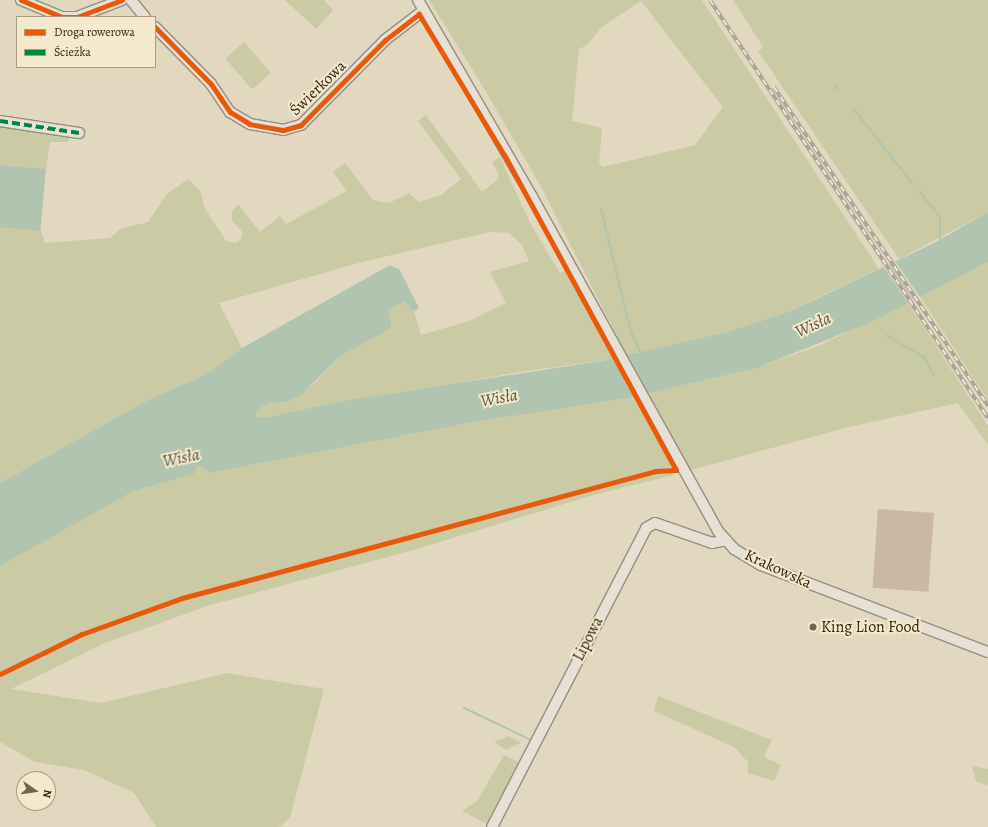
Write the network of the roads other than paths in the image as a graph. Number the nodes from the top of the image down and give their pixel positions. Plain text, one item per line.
1 (21, 0) edge
2 (122, 0) edge
3 (132, 0) edge
4 (418, 0) edge
5 (424, 10) junction
6 (62, 16) edge
7 (80, 16) edge
8 (144, 16) edge
9 (156, 28) edge
10 (0, 121) edge
11 (80, 133) dead end
12 (726, 540) junction
13 (988, 652) edge
14 (492, 827) edge

1 - 6 street
2 - 7 street
3 - 8 street
4 - 5 street, Krakowska
5 - 9 street, Świerkowa
5 - 12 street, Krakowska
10 - 11 street
12 - 13 street, Krakowska
12 - 14 street, Lipowa

